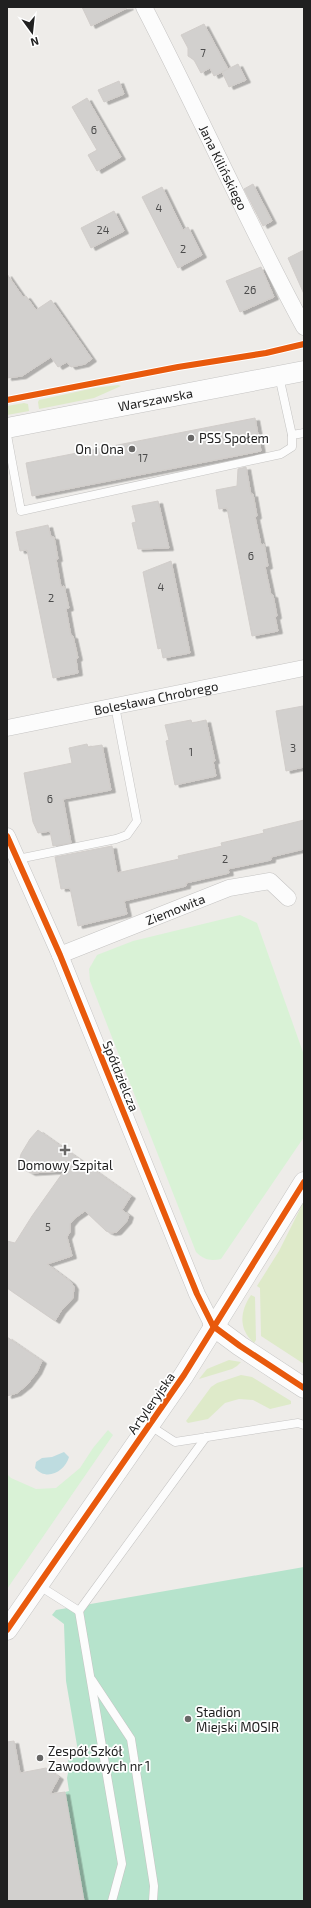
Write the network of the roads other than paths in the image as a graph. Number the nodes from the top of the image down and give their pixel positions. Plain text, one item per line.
1 (144, 7) edge
2 (304, 327) edge
3 (304, 371) edge
4 (279, 375) junction
5 (7, 428) edge
6 (304, 433) edge
7 (7, 435) edge
8 (292, 435) junction
9 (304, 668) edge
10 (115, 706) junction
11 (7, 728) edge
12 (7, 836) edge
13 (18, 859) junction
14 (288, 898) dead end
15 (60, 955) junction
16 (304, 1182) edge
17 (213, 1326) junction
18 (304, 1388) edge
19 (149, 1425) junction
20 (304, 1425) edge
21 (206, 1437) junction
22 (38, 1585) junction
23 (79, 1611) junction
24 (7, 1630) edge
25 (90, 1677) junction
26 (112, 1901) edge
27 (153, 1901) edge

1 - 2 street, Jana Kilińskiego
3 - 4 street, Warszawska
4 - 5 street, Warszawska
4 - 8 lane
6 - 8 lane
7 - 8 lane
9 - 10 street, Bolesława Chrobrego
10 - 11 street, Bolesława Chrobrego
10 - 13 lane
12 - 13 street, Spółdzielcza
13 - 15 street, Spółdzielcza
14 - 15 street, Ziemowita
15 - 17 street, Spółdzielcza
16 - 17 street, Artyleryjska
17 - 18 street
17 - 19 street, Artyleryjska
19 - 21 lane
19 - 22 street, Artyleryjska
20 - 21 lane
21 - 23 lane
22 - 23 lane
22 - 24 street, Artyleryjska
23 - 25 lane
25 - 26 lane
25 - 27 lane

